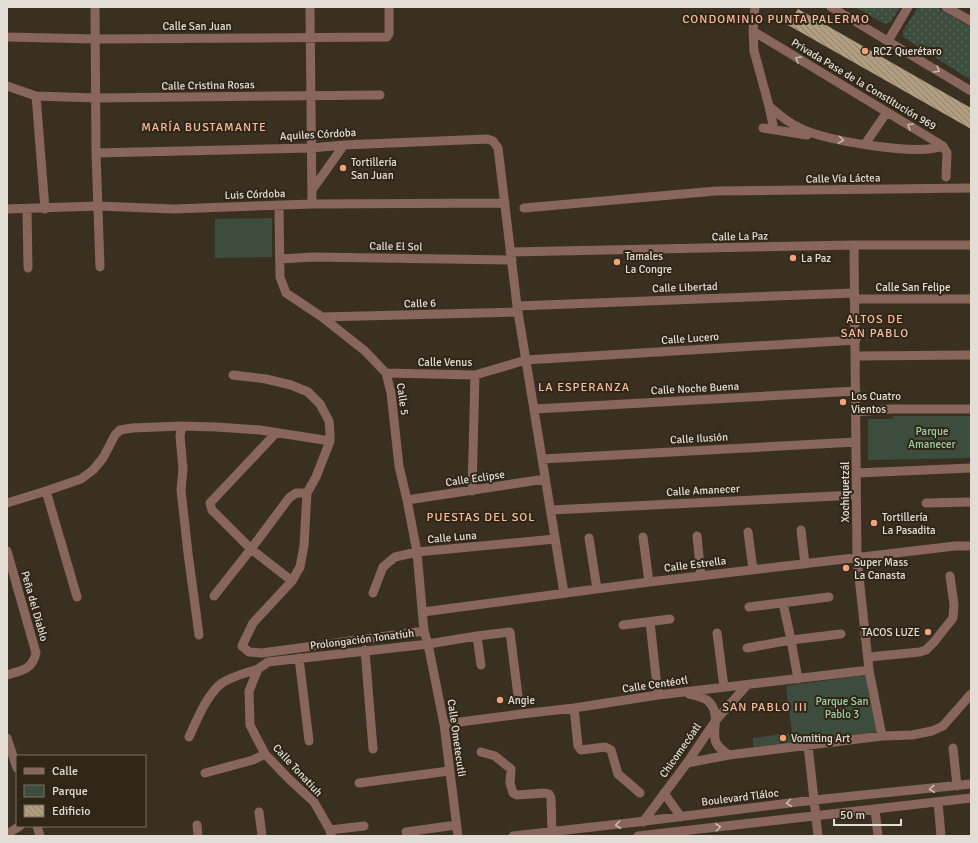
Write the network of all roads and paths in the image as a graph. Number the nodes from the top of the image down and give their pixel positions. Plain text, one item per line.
1 (95, 7) edge
2 (310, 7) edge
3 (389, 7) edge
4 (754, 7) edge
5 (761, 7) edge
6 (831, 7) edge
7 (908, 7) edge
8 (946, 7) edge
9 (753, 19) junction
10 (971, 21) edge
11 (753, 31) junction
12 (7, 37) edge
13 (311, 37) junction
14 (95, 39) junction
15 (888, 41) junction
16 (7, 86) edge
17 (971, 91) edge
18 (380, 95) dead end
19 (36, 96) junction
20 (311, 96) junction
21 (96, 98) junction
22 (769, 106) junction
23 (887, 112) junction
24 (763, 128) dead end
25 (774, 130) junction
26 (821, 136) junction
27 (866, 144) junction
28 (344, 145) junction
29 (943, 146) junction
30 (311, 148) junction
31 (96, 153) junction
32 (946, 177) dead end
33 (971, 188) edge
34 (312, 190) junction
35 (505, 203) junction
36 (312, 204) junction
37 (279, 205) junction
38 (98, 206) junction
39 (45, 208) junction
40 (524, 208) dead end
41 (7, 209) edge
42 (27, 209) junction
43 (854, 245) junction
44 (971, 245) edge
45 (511, 256) junction
46 (280, 259) junction
47 (100, 267) dead end
48 (28, 268) dead end
49 (854, 296) junction
50 (971, 299) edge
51 (518, 309) junction
52 (322, 317) junction
53 (856, 340) junction
54 (971, 354) edge
55 (856, 356) junction
56 (526, 360) junction
57 (386, 373) junction
58 (233, 375) dead end
59 (475, 375) junction
60 (856, 391) junction
61 (535, 409) junction
62 (971, 409) edge
63 (856, 412) junction
64 (182, 426) junction
65 (276, 433) junction
66 (330, 441) junction
67 (856, 442) junction
68 (542, 459) junction
69 (971, 468) edge
70 (857, 473) junction
71 (545, 479) junction
72 (472, 491) junction
73 (46, 492) junction
74 (307, 493) junction
75 (856, 495) junction
76 (408, 500) junction
77 (971, 502) edge
78 (7, 503) edge
79 (926, 503) dead end
80 (551, 510) junction
81 (800, 530) dead end
82 (748, 532) dead end
83 (697, 536) dead end
84 (643, 537) dead end
85 (589, 538) dead end
86 (555, 539) junction
87 (971, 546) edge
88 (251, 549) junction
89 (7, 550) edge
90 (417, 552) junction
91 (857, 558) junction
92 (805, 564) junction
93 (754, 570) junction
94 (701, 576) junction
95 (950, 576) dead end
96 (292, 581) junction
97 (649, 582) junction
98 (597, 589) junction
99 (373, 593) dead end
100 (564, 593) junction
101 (214, 596) dead end
102 (829, 597) dead end
103 (77, 598) dead end
104 (783, 603) junction
105 (749, 608) dead end
106 (423, 612) junction
107 (670, 619) dead end
108 (650, 622) junction
109 (623, 625) dead end
110 (424, 631) junction
111 (717, 633) dead end
112 (841, 634) dead end
113 (199, 635) dead end
114 (477, 636) junction
115 (791, 640) junction
116 (428, 644) junction
117 (747, 648) dead end
118 (365, 650) junction
119 (869, 657) junction
120 (299, 658) junction
121 (481, 664) dead end
122 (258, 669) junction
123 (870, 670) junction
124 (7, 675) edge
125 (798, 679) junction
126 (747, 685) junction
127 (724, 687) junction
128 (684, 692) junction
129 (971, 694) edge
130 (658, 695) junction
131 (518, 696) dead end
132 (574, 708) junction
133 (716, 720) junction
134 (444, 724) junction
135 (882, 736) junction
136 (189, 737) dead end
137 (7, 738) edge
138 (309, 741) dead end
139 (808, 745) junction
140 (953, 748) dead end
141 (373, 749) dead end
142 (481, 752) dead end
143 (265, 754) junction
144 (728, 755) junction
145 (687, 762) junction
146 (16, 765) edge
147 (449, 771) junction
148 (205, 773) dead end
149 (359, 783) dead end
150 (971, 784) edge
151 (957, 786) junction
152 (640, 793) dead end
153 (664, 794) junction
154 (971, 798) edge
155 (814, 800) junction
156 (938, 802) junction
157 (875, 809) junction
158 (259, 812) dead end
159 (816, 816) junction
160 (681, 817) junction
161 (643, 822) junction
162 (197, 825) dead end
163 (364, 826) dead end
164 (456, 826) junction
165 (18, 827) edge
166 (406, 832) dead end
167 (552, 832) junction
168 (331, 833) edge
169 (7, 834) edge
170 (198, 836) edge
171 (262, 836) edge
172 (458, 836) edge
173 (513, 836) edge
174 (643, 836) edge
175 (818, 836) edge
176 (878, 836) edge
177 (941, 836) edge

1 - 14 street
2 - 13 street
3 - 13 street, Calle San Juan
4 - 9 street
5 - 9 street
6 - 15 street
7 - 15 street
8 - 10 street
9 - 11 street
11 - 22 street
23 -> 11 street, Privada Pase de la Constitución 969
12 - 14 street, Calle San Juan
13 - 14 street, Calle San Juan
13 - 20 street
14 - 21 street
15 -> 17 street
16 - 19 street, Calle Cristina Rosas
18 - 20 street, Calle Cristina Rosas
19 - 21 street, Calle Cristina Rosas
19 - 39 street
20 - 21 street, Calle Cristina Rosas
20 - 30 street
21 - 31 street
22 - 25 street
22 - 26 street, Privada Pase de la Constitución 969
23 - 27 street
29 -> 23 street, Privada Pase de la Constitución 969
24 - 25 street, Privada Pase de la Constitución 969
25 - 26 street, Privada Pase de la Constitución 969
26 -> 27 street, Privada Pase de la Constitución 969
27 - 29 street, Privada Pase de la Constitución 969
28 - 30 street, Aquiles Córdoba
28 - 34 street
28 - 35 street, Aquiles Córdoba
29 - 32 street
30 - 31 street, Aquiles Córdoba
30 - 34 street
31 - 38 street
33 - 40 street, Calle Vía Láctea
34 - 36 street
35 - 36 street, Luis Córdoba
35 - 45 street
36 - 37 street, Luis Córdoba
37 - 38 street, Luis Córdoba
37 - 46 street, Calle 5
38 - 39 street, Luis Córdoba
38 - 47 street
39 - 42 street, Luis Córdoba
41 - 42 street, Luis Córdoba
42 - 48 street
43 - 44 street, Calle La Paz
43 - 45 street, Calle La Paz
43 - 49 street, Xochiquetzál
45 - 46 street, Calle El Sol
45 - 51 street
46 - 52 street, Calle 5
49 - 50 street, Calle San Felipe
49 - 51 street, Calle Libertad
49 - 53 street, Xochiquetzál
51 - 52 street, Calle 6
51 - 56 street
52 - 57 street, Calle 5
53 - 55 street, Xochiquetzál
53 - 56 street, Calle Lucero
54 - 55 street
55 - 60 street, Xochiquetzál
56 - 59 street, Calle Venus
56 - 61 street
57 - 59 street, Calle Venus
57 - 76 street, Calle 5
58 - 66 street
59 - 72 street
60 - 61 street, Calle Noche Buena
60 - 63 street, Xochiquetzál
61 - 68 street
62 - 63 street
63 - 67 street, Xochiquetzál
64 - 65 street
64 - 73 street
64 - 113 street
65 - 66 street
65 - 88 street
66 - 74 street
67 - 68 street, Calle Ilusión
67 - 70 street, Xochiquetzál
68 - 71 street
69 - 70 street
70 - 75 street, Xochiquetzál
71 - 72 street, Calle Eclipse
71 - 80 street
72 - 76 street, Calle Eclipse
73 - 78 street
73 - 103 street
74 - 88 street
74 - 96 street
75 - 80 street, Calle Amanecer
75 - 91 street, Xochiquetzál
76 - 90 street, Calle 5
77 - 79 street
80 - 86 street
81 - 92 street
82 - 93 street
83 - 94 street
84 - 97 street
85 - 98 street
86 - 90 street, Calle Luna
86 - 100 street
87 - 91 street, Calle Estrella
88 - 96 street
88 - 101 street
89 - 124 street, Peña del Diablo
90 - 99 street, Calle Luna
90 - 106 street, Calle 5
91 - 92 street, Calle Estrella
91 - 119 street, Xochiquetzál
92 - 93 street, Calle Estrella
93 - 94 street, Calle Estrella
94 - 97 street, Calle Estrella
95 - 119 street
96 - 110 street
97 - 98 street, Calle Estrella
98 - 100 street, Calle Estrella
100 - 106 street, Calle Estrella
102 - 104 street
104 - 105 street
104 - 115 street
106 - 110 street, Calle 5
107 - 108 street
108 - 109 street
108 - 130 street
110 - 116 street, Calle 5
111 - 127 street
112 - 115 street
114 - 116 street, Prolongación Tonatíuh
114 - 121 street
114 - 131 street, Prolongación Tonatíuh
115 - 117 street
115 - 125 street
116 - 118 street, Prolongación Tonatíuh
116 - 134 street, Calle Ometecutli
118 - 120 street, Prolongación Tonatíuh
118 - 141 street
119 - 123 street, Xochiquetzál
120 - 122 street
120 - 138 street
122 - 136 street
122 - 143 street, Calle Tonatiuh
123 - 125 street, Calle Centéotl
123 - 135 street, Xochiquetzál
125 - 126 street, Calle Centéotl
126 - 127 street, Calle Centéotl
126 - 133 street, Chicomecóatl
127 - 128 street, Calle Centéotl
128 - 130 street, Calle Centéotl
128 - 133 street, Chicomecóatl
129 - 135 street
130 - 132 street, Calle Centéotl
132 - 134 street, Calle Centéotl
132 - 152 street
133 - 144 street
133 - 145 street, Chicomecóatl
134 - 147 street, Calle Ometecutli
135 - 139 street
137 - 146 street
139 - 144 street
139 - 155 street
140 - 151 street
142 - 167 street
143 - 148 street
143 - 168 street, Calle Tonatiuh
144 - 145 street
145 - 153 street, Chicomecóatl
147 - 149 street
147 - 164 street, Calle Ometecutli
150 - 151 street, Boulevard Tláloc
151 -> 155 street, Boulevard Tláloc
153 - 160 street, Chicomecóatl
153 - 161 street, Chicomecóatl
154 - 156 street
155 - 159 street
155 -> 160 street, Boulevard Tláloc
156 - 157 street
156 - 177 street
157 - 159 street
157 - 176 street
158 - 171 street
174 -> 159 street
159 - 175 street
160 - 161 street, Boulevard Tláloc
161 -> 167 street, Boulevard Tláloc
162 - 170 street
163 - 168 street
164 - 166 street
164 - 172 street, Calle Ometecutli
165 - 169 street
167 - 173 street, Boulevard Tláloc

